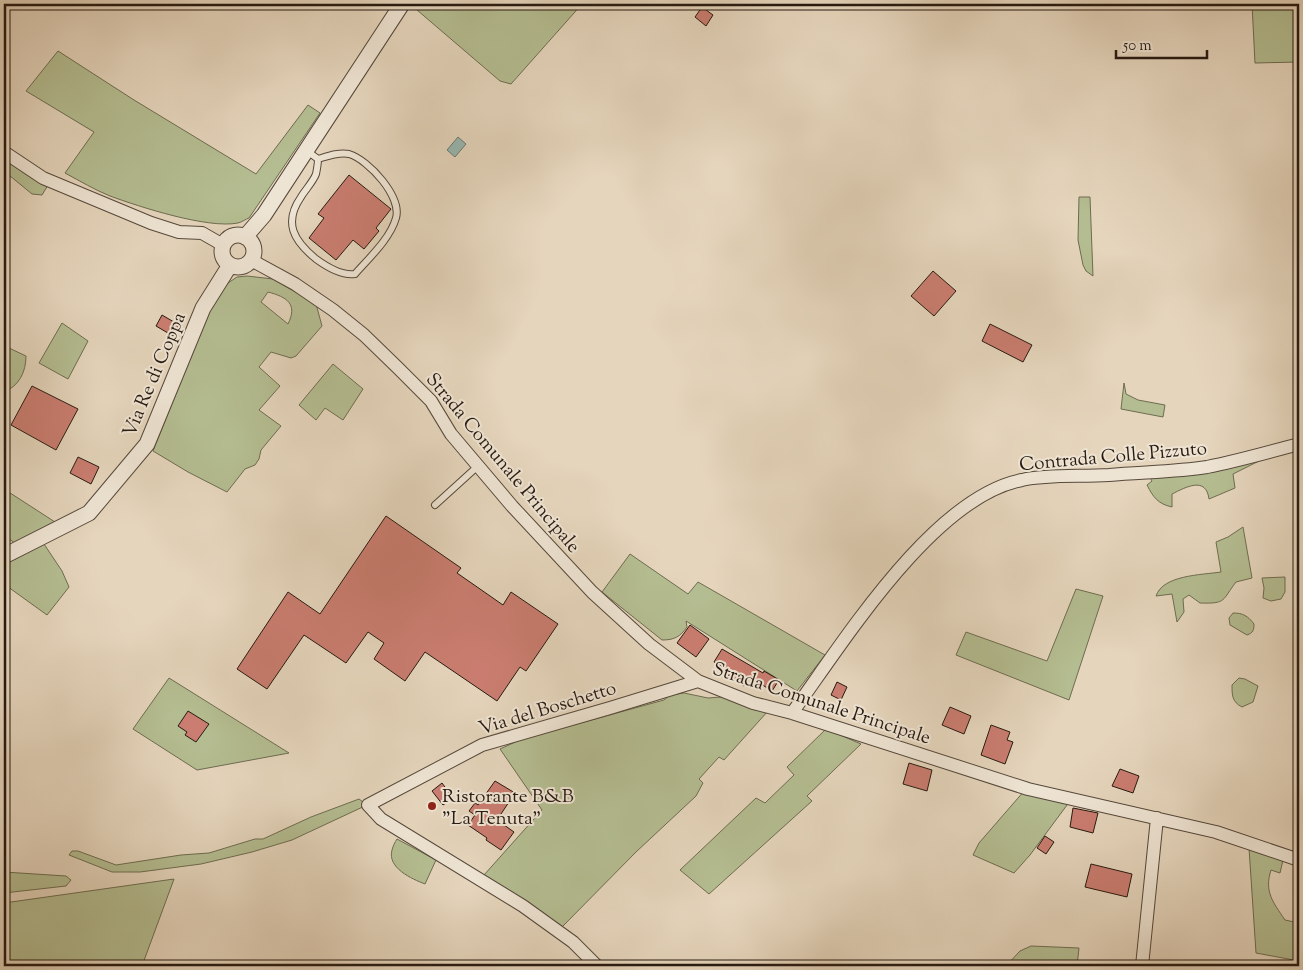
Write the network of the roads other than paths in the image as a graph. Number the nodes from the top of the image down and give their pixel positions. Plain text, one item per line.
1 (402, 4) edge
2 (4, 152) edge
3 (312, 154) junction
4 (245, 237) junction
5 (223, 244) junction
6 (251, 260) junction
7 (230, 265) junction
8 (1299, 444) edge
9 (478, 466) junction
10 (435, 505) dead end
11 (4, 556) edge
12 (698, 681) junction
13 (792, 713) junction
14 (1157, 818) junction
15 (1299, 860) edge
16 (597, 966) edge
17 (1142, 966) edge

1 - 3 street
2 - 5 street
3 - 3 lane
3 - 4 street
4 - 5 street
4 - 6 street
5 - 7 street
6 - 7 street
6 - 9 street, Strada Comunale Principale
7 - 11 street, Via Re di Coppa
8 - 13 street, Contrada Colle Pizzuto
9 - 10 lane
9 - 12 street, Strada Comunale Principale
12 - 13 street, Strada Comunale Principale
12 - 16 street, Via del Boschetto
13 - 14 street, Strada Comunale Principale
14 - 15 street, Strada Comunale Principale
14 - 17 street

